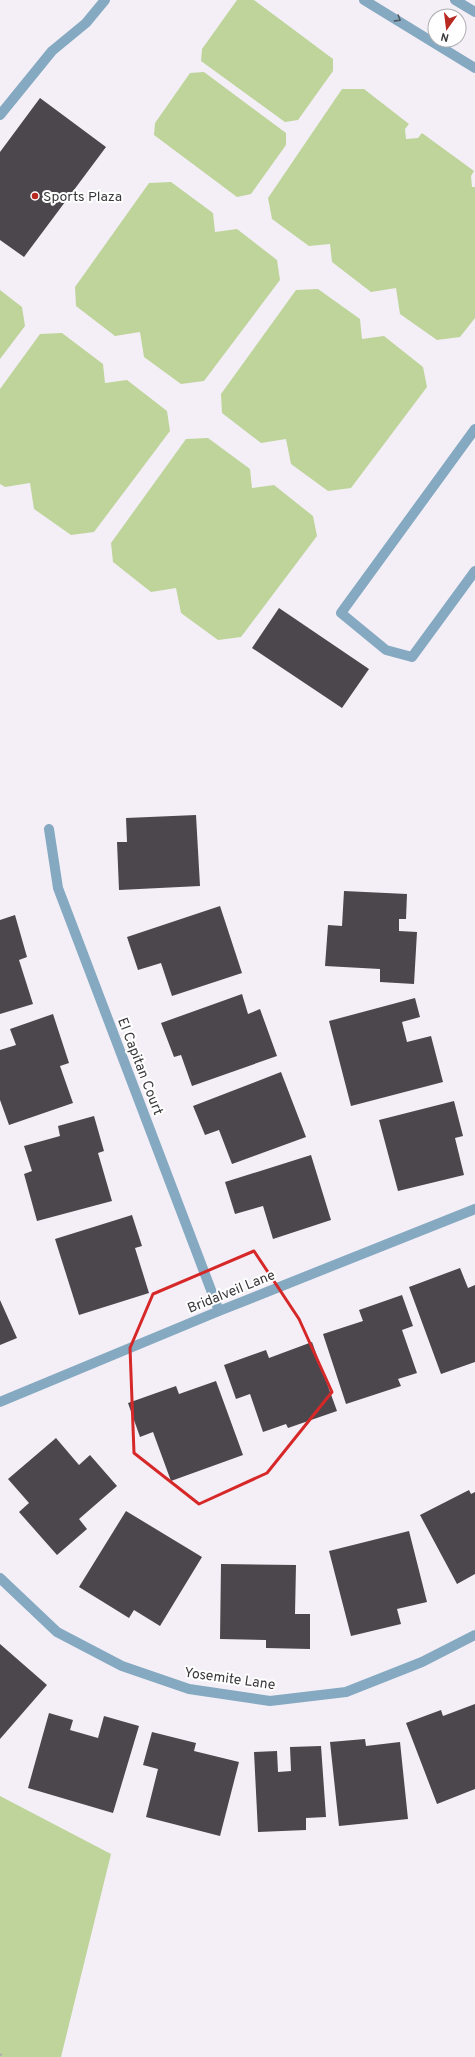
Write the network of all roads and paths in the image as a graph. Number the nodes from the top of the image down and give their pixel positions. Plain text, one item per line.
1 (104, 0) edge
2 (364, 0) edge
3 (455, 0) edge
4 (475, 12) edge
5 (475, 68) edge
6 (0, 115) edge
7 (475, 429) edge
8 (475, 571) edge
9 (49, 829) dead end
10 (475, 1209) edge
11 (219, 1310) junction
12 (0, 1402) edge
13 (0, 1578) edge
14 (475, 1634) edge
15 (0, 2054) edge
16 (2, 2057) edge

1 - 6 street
2 -> 5 street
3 - 4 street
7 - 8 street
9 - 11 street, El Capitan Court
10 - 11 street, Bridalveil Lane
11 - 12 street, Bridalveil Lane
13 - 14 street, Yosemite Lane
15 - 16 path

